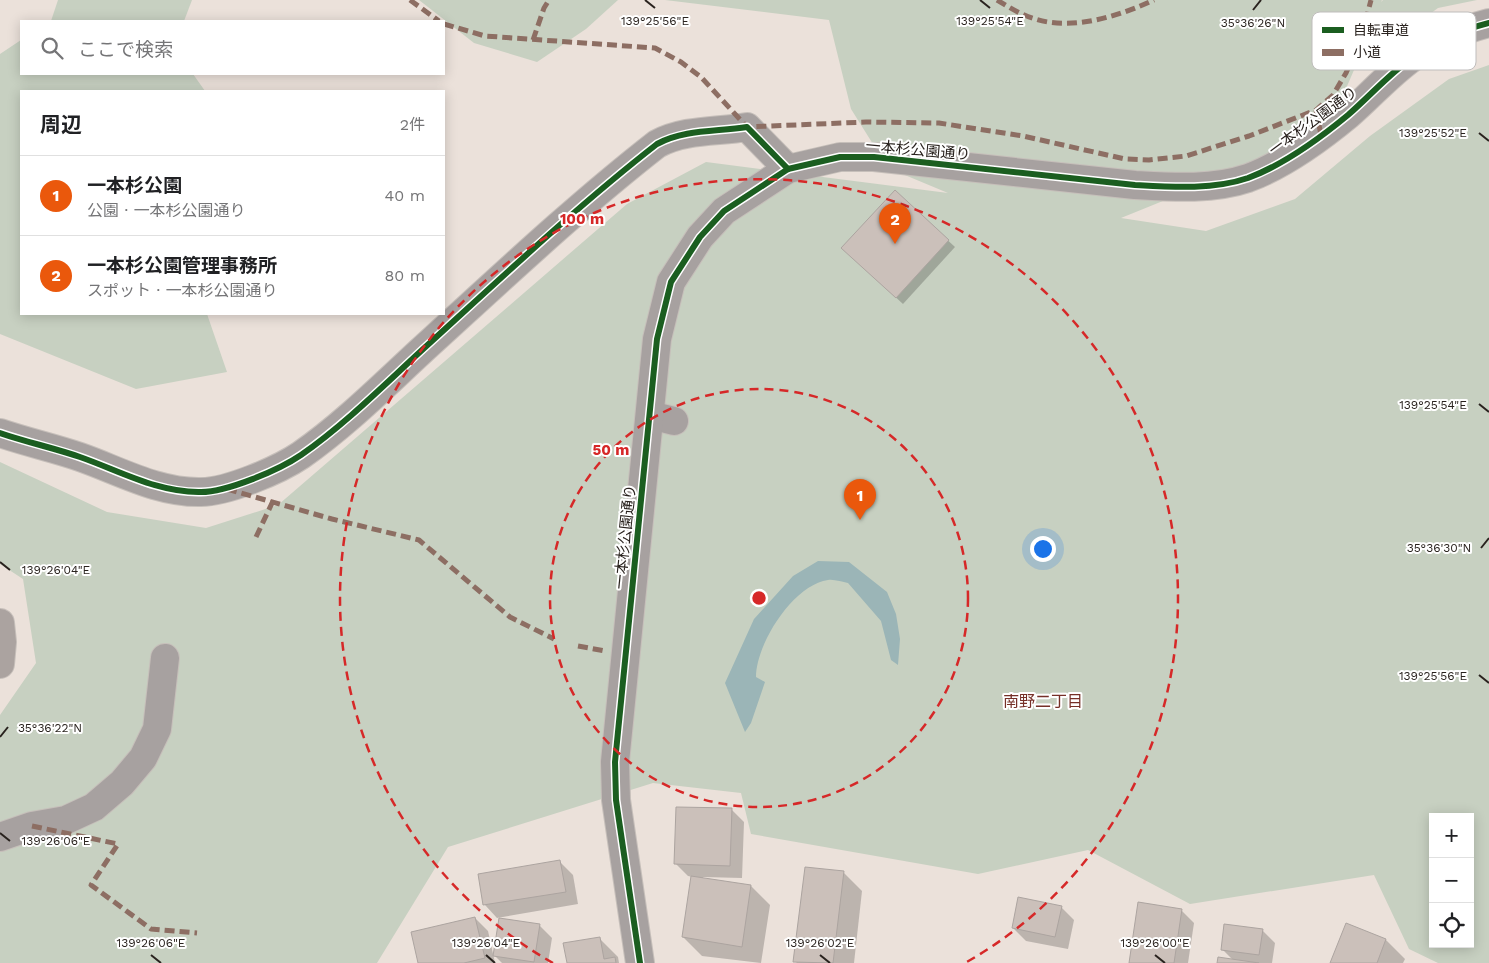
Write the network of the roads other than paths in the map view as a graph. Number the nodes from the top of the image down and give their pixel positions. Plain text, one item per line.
1 (1489, 23) edge
2 (1476, 27) edge
3 (1397, 70) edge
4 (788, 169) junction
5 (0, 433) edge
6 (0, 623) edge
7 (165, 658) dead end
8 (0, 664) edge
9 (0, 837) edge
10 (640, 963) edge

1 - 2 street, 一本杉公園通り
3 - 4 street, 一本杉公園通り
4 - 5 street
4 - 10 street, 一本杉公園通り
6 - 8 main road
7 - 9 street

